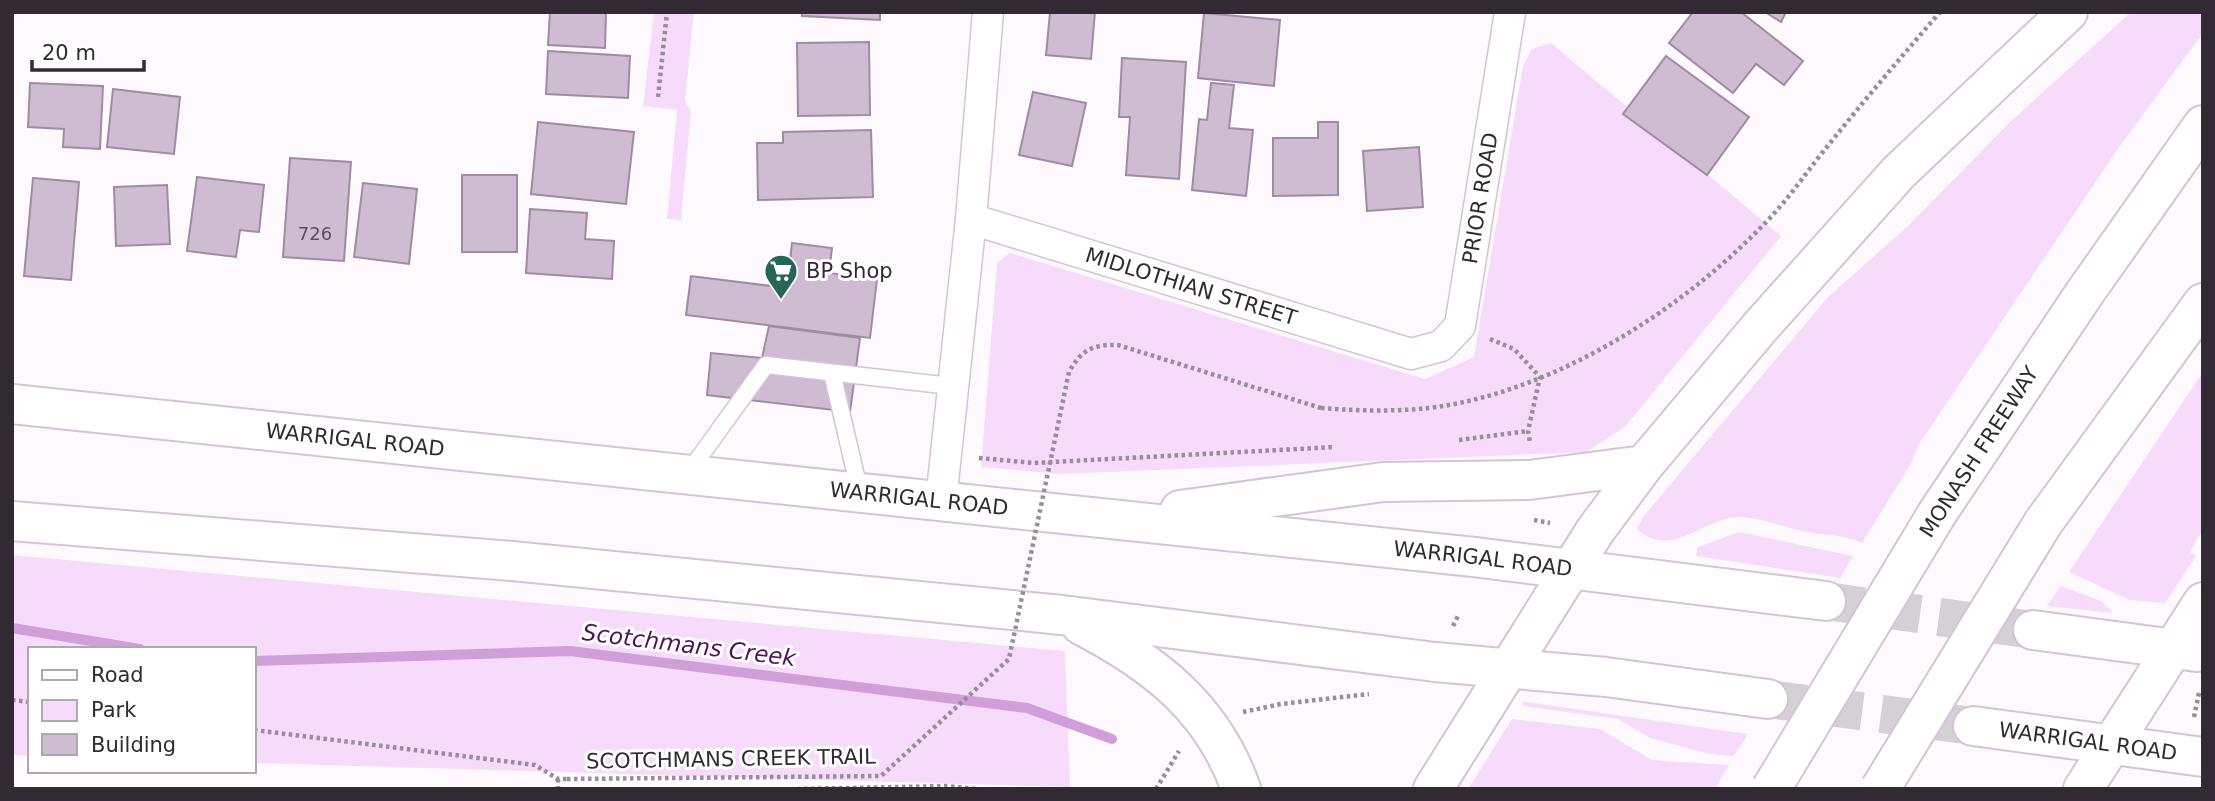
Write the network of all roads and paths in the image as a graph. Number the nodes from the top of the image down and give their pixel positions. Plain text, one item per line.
1 (667, 12) edge
2 (988, 12) edge
3 (1510, 12) edge
4 (1940, 12) edge
5 (2068, 12) edge
6 (658, 97) dead end
7 (2203, 125) edge
8 (971, 219) junction
9 (2203, 303) edge
10 (1460, 327) junction
11 (832, 373) junction
12 (1540, 377) junction
13 (951, 387) junction
14 (12, 404) edge
15 (1528, 431) junction
16 (1452, 441) dead end
17 (1339, 447) dead end
18 (1532, 454) dead end
19 (979, 457) dead end
20 (1644, 465) junction
21 (686, 475) junction
22 (860, 494) junction
23 (941, 501) junction
24 (1119, 518) junction
25 (12, 521) edge
26 (1571, 569) junction
27 (1826, 601) tunnel mouth
28 (2203, 602) edge
29 (1062, 615) junction
30 (2033, 630) tunnel mouth
31 (2189, 651) edge
32 (1507, 668) junction
33 (1375, 694) dead end
34 (2199, 694) dead end
35 (1768, 699) tunnel mouth
36 (1232, 716) dead end
37 (1973, 726) tunnel mouth
38 (256, 730) edge
39 (2198, 740) edge
40 (2112, 745) junction
41 (1186, 749) dead end
42 (558, 779) junction
43 (558, 789) edge
44 (797, 789) edge
45 (978, 789) edge
46 (1156, 789) edge
47 (1241, 789) edge
48 (1433, 789) edge
49 (1771, 789) edge
50 (1880, 789) edge
51 (2083, 789) edge

1 - 6 path
2 - 8 street
3 - 10 street, PRIOR ROAD
4 - 12 path, SCOTCHMANS CREEK TRAIL
5 - 20 highway
7 - 49 highway, MONASH FREEWAY, bridge
8 - 10 street, MIDLOTHIAN STREET
8 - 13 street
9 - 50 highway, bridge
10 - 12 path
11 - 13 lane
11 - 21 lane
11 - 22 lane
12 - 15 path
12 - 42 path, SCOTCHMANS CREEK TRAIL, bridge
13 - 23 street
14 - 21 highway, WARRIGAL ROAD
15 - 16 path
15 - 18 path
17 - 19 path
20 - 24 highway
20 - 26 highway
21 - 22 highway, WARRIGAL ROAD
22 - 23 highway, WARRIGAL ROAD
23 - 24 highway, WARRIGAL ROAD
24 - 26 highway, WARRIGAL ROAD
25 - 29 highway
26 - 27 highway, WARRIGAL ROAD
26 - 32 highway
28 - 31 highway
29 - 32 highway
29 - 47 highway
30 - 31 highway
31 - 40 highway
32 - 35 highway
32 - 48 highway
33 - 36 path
34 - 39 path
37 - 40 highway, WARRIGAL ROAD
38 - 42 path, SCOTCHMANS CREEK TRAIL
39 - 40 highway, WARRIGAL ROAD
40 - 51 highway
41 - 46 path
42 - 43 path
44 - 45 path

